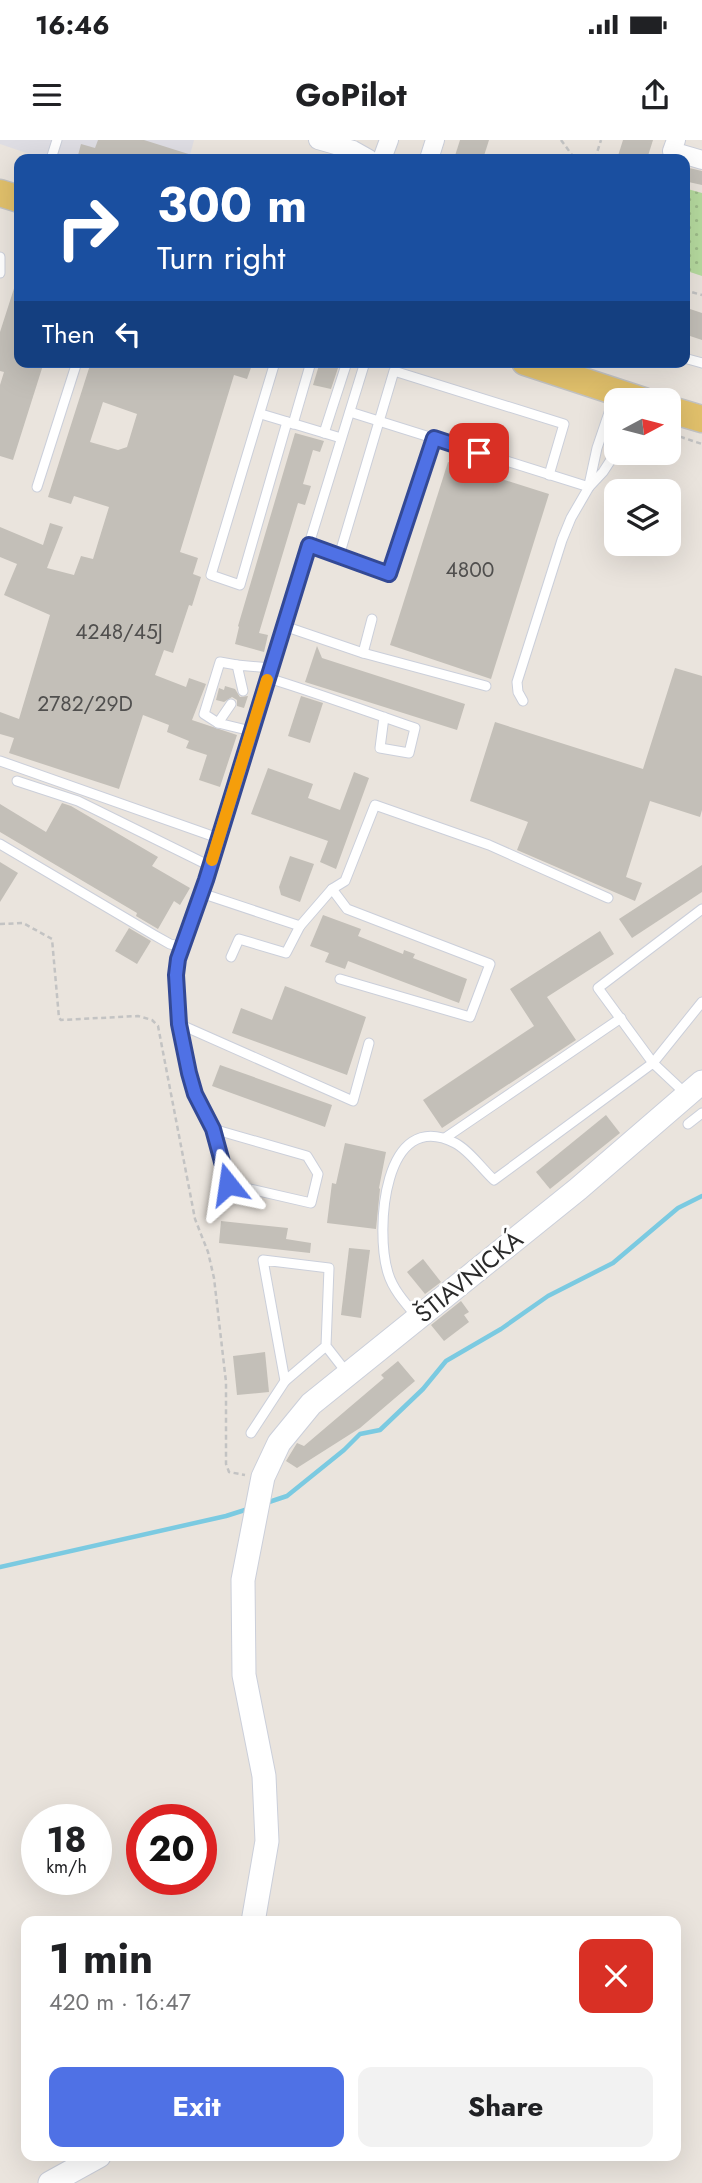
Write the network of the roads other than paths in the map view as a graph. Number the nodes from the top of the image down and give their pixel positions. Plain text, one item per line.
1 (318, 140) edge
2 (360, 154) edge
3 (0, 257) edge
4 (0, 273) edge
5 (75, 368) edge
6 (273, 368) edge
7 (309, 368) edge
8 (345, 368) edge
9 (363, 368) edge
10 (543, 368) edge
11 (604, 388) edge
12 (350, 412) junction
13 (261, 414) junction
14 (702, 419) edge
15 (681, 420) edge
16 (378, 421) junction
17 (290, 423) junction
18 (324, 433) junction
19 (604, 433) edge
20 (341, 438) junction
21 (434, 438) junction
22 (607, 466) edge
23 (549, 475) junction
24 (37, 487) dead end
25 (589, 487) junction
26 (309, 545) junction
27 (339, 556) junction
28 (372, 619) dead end
29 (284, 626) junction
30 (363, 653) junction
31 (237, 665) junction
32 (271, 668) junction
33 (268, 678) junction
34 (486, 686) dead end
35 (243, 691) dead end
36 (523, 701) dead end
37 (231, 704) dead end
38 (384, 717) junction
39 (218, 723) junction
40 (251, 731) junction
41 (0, 761) edge
42 (17, 780) dead end
43 (218, 838) junction
44 (0, 844) edge
45 (210, 866) junction
46 (332, 889) junction
47 (201, 893) junction
48 (608, 898) dead end
49 (702, 909) edge
50 (300, 926) junction
51 (183, 947) junction
52 (231, 957) dead end
53 (340, 979) dead end
54 (702, 1002) edge
55 (621, 1018) junction
56 (179, 1024) junction
57 (369, 1043) dead end
58 (653, 1063) junction
59 (697, 1097) edge
60 (688, 1124) dead end
61 (213, 1129) junction
62 (445, 1138) junction
63 (418, 1318) junction
64 (327, 1346) junction
65 (347, 1373) junction
66 (285, 1381) junction
67 (251, 1433) dead end
68 (254, 1916) edge
69 (90, 2161) edge
70 (50, 2183) edge

1 - 2 street
3 - 4 lane
5 - 24 lane
6 - 13 lane
7 - 17 lane
8 - 18 lane
9 - 12 lane
10 - 11 main road
12 - 16 lane
12 - 20 lane
13 - 17 lane
13 - 17 lane
14 - 15 main road
16 - 21 lane
16 - 23 lane
16 - 27 lane
17 - 18 lane
18 - 20 lane
19 - 25 lane
20 - 26 lane
21 - 23 lane
21 - 27 lane
22 - 25 lane
23 - 25 lane
25 - 36 lane
26 - 27 lane
26 - 29 lane
28 - 30 lane
29 - 30 lane
29 - 32 lane
30 - 34 lane
31 - 32 lane
31 - 35 lane
31 - 39 lane
32 - 33 lane
33 - 38 lane
33 - 40 lane
37 - 39 lane
38 - 38 lane
39 - 40 lane
40 - 43 lane
41 - 43 lane
42 - 45 lane
43 - 45 lane
44 - 51 lane
45 - 47 lane
46 - 48 lane
46 - 50 lane
46 - 53 lane
47 - 50 lane
47 - 51 lane
49 - 55 lane
50 - 52 lane
51 - 56 lane
54 - 58 lane
55 - 58 lane
55 - 62 lane
56 - 57 lane
56 - 61 lane
58 - 59 lane
58 - 62 lane
59 - 60 lane
59 - 63 street, ŠTIAVNICKÁ
61 - 61 lane
62 - 63 lane
63 - 65 street, ŠTIAVNICKÁ
64 - 65 lane
64 - 66 lane
64 - 66 lane
65 - 68 street, ŠTIAVNICKÁ
66 - 67 lane
69 - 70 street

